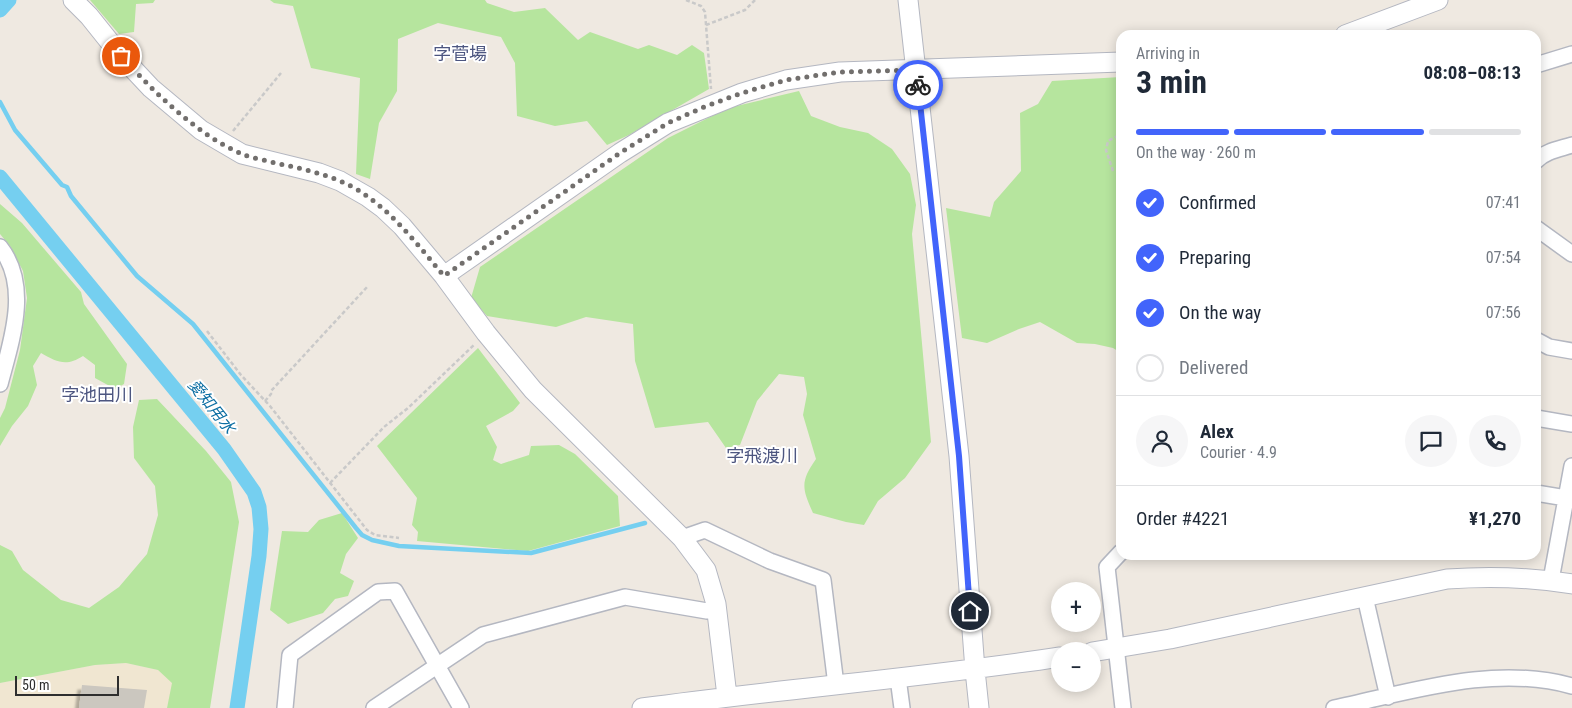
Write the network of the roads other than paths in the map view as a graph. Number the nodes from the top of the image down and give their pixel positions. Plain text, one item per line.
1 (73, 0) edge
2 (908, 0) edge
3 (1438, 0) edge
4 (1374, 30) edge
5 (1572, 54) edge
6 (1116, 62) edge
7 (1541, 63) edge
8 (917, 70) junction
9 (1572, 145) edge
10 (1541, 156) edge
11 (1541, 232) edge
12 (0, 247) edge
13 (1572, 254) edge
14 (444, 276) junction
15 (1541, 343) edge
16 (1572, 351) edge
17 (0, 384) edge
18 (1541, 419) edge
19 (1572, 424) edge
20 (1572, 466) edge
21 (1541, 494) edge
22 (1566, 498) junction
23 (682, 538) junction
24 (1116, 557) edge
25 (1552, 580) junction
26 (1572, 584) edge
27 (1365, 597) junction
28 (716, 610) junction
29 (1116, 649) junction
30 (1101, 651) edge
31 (1051, 658) edge
32 (437, 666) junction
33 (974, 670) junction
34 (898, 678) junction
35 (836, 685) junction
36 (1572, 686) edge
37 (726, 696) junction
38 (1388, 697) junction
39 (285, 708) edge
40 (374, 708) edge
41 (461, 708) edge
42 (642, 708) edge
43 (902, 708) edge
44 (979, 708) edge
45 (1123, 708) edge
46 (1334, 708) edge

1 - 14 street
2 - 8 street
3 - 4 street
5 - 7 street
6 - 8 street
8 - 14 street
8 - 33 street
9 - 10 street
11 - 13 street
12 - 17 street
14 - 23 street
15 - 16 street
18 - 19 street
20 - 22 street
21 - 22 street
22 - 25 street
23 - 28 street
23 - 35 street
24 - 29 street
25 - 26 street
25 - 27 street
27 - 29 street
27 - 38 street
28 - 32 street
28 - 37 street
29 - 30 street
29 - 45 street
31 - 33 street
32 - 39 street
32 - 40 street
32 - 41 street
33 - 34 street
33 - 44 street
34 - 35 street
34 - 43 street
35 - 37 street
36 - 38 street
37 - 42 street
38 - 46 street

